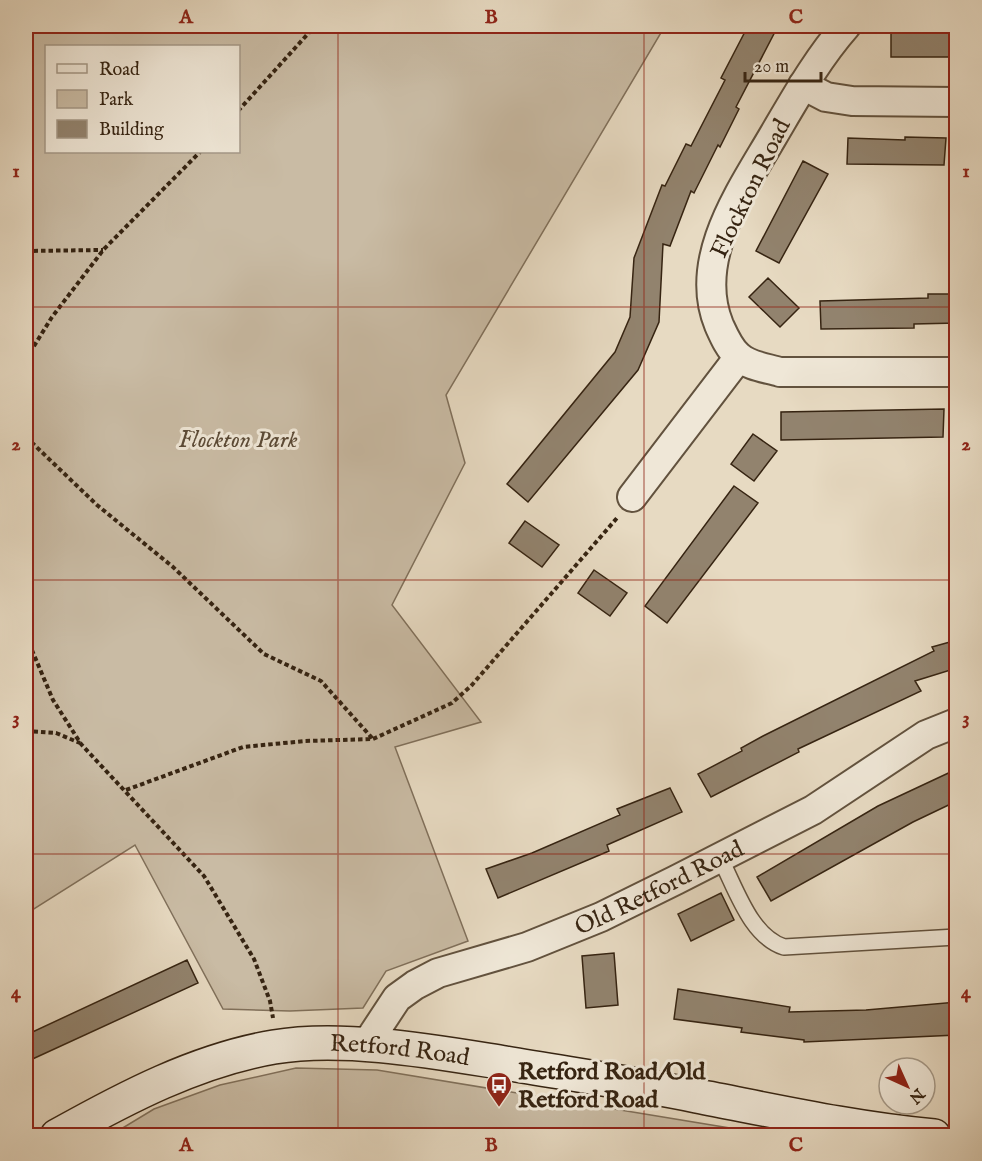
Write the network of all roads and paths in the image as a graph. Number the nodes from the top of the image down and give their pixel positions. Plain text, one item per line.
1 (315, 26) edge
2 (846, 26) edge
3 (803, 85) junction
4 (957, 102) edge
5 (240, 109) edge
6 (199, 153) edge
7 (104, 249) junction
8 (26, 251) edge
9 (739, 357) junction
10 (26, 359) edge
11 (957, 372) edge
12 (26, 437) edge
13 (632, 497) joint
14 (26, 636) edge
15 (957, 723) edge
16 (26, 731) edge
17 (373, 739) junction
18 (81, 744) junction
19 (126, 790) junction
20 (720, 858) junction
21 (957, 937) edge
22 (366, 1045) junction
23 (277, 1047) junction
24 (812, 1127) edge
25 (57, 1136) edge
26 (934, 1136) edge

1 - 5 path
2 - 3 street, Flockton Road
3 - 4 street
3 - 9 street, Flockton Road
6 - 7 path
7 - 8 path
7 - 10 path
9 - 11 street
9 - 13 street
12 - 17 path
13 - 17 path
14 - 18 path
15 - 20 street, Old Retford Road
16 - 18 path
17 - 19 path
18 - 19 path
19 - 23 path
20 - 21 lane
20 - 22 street, Old Retford Road
22 - 23 main road, Retford Road
22 - 24 main road, Retford Road
23 - 25 main road, Retford Road
24 - 26 main road, Retford Road

